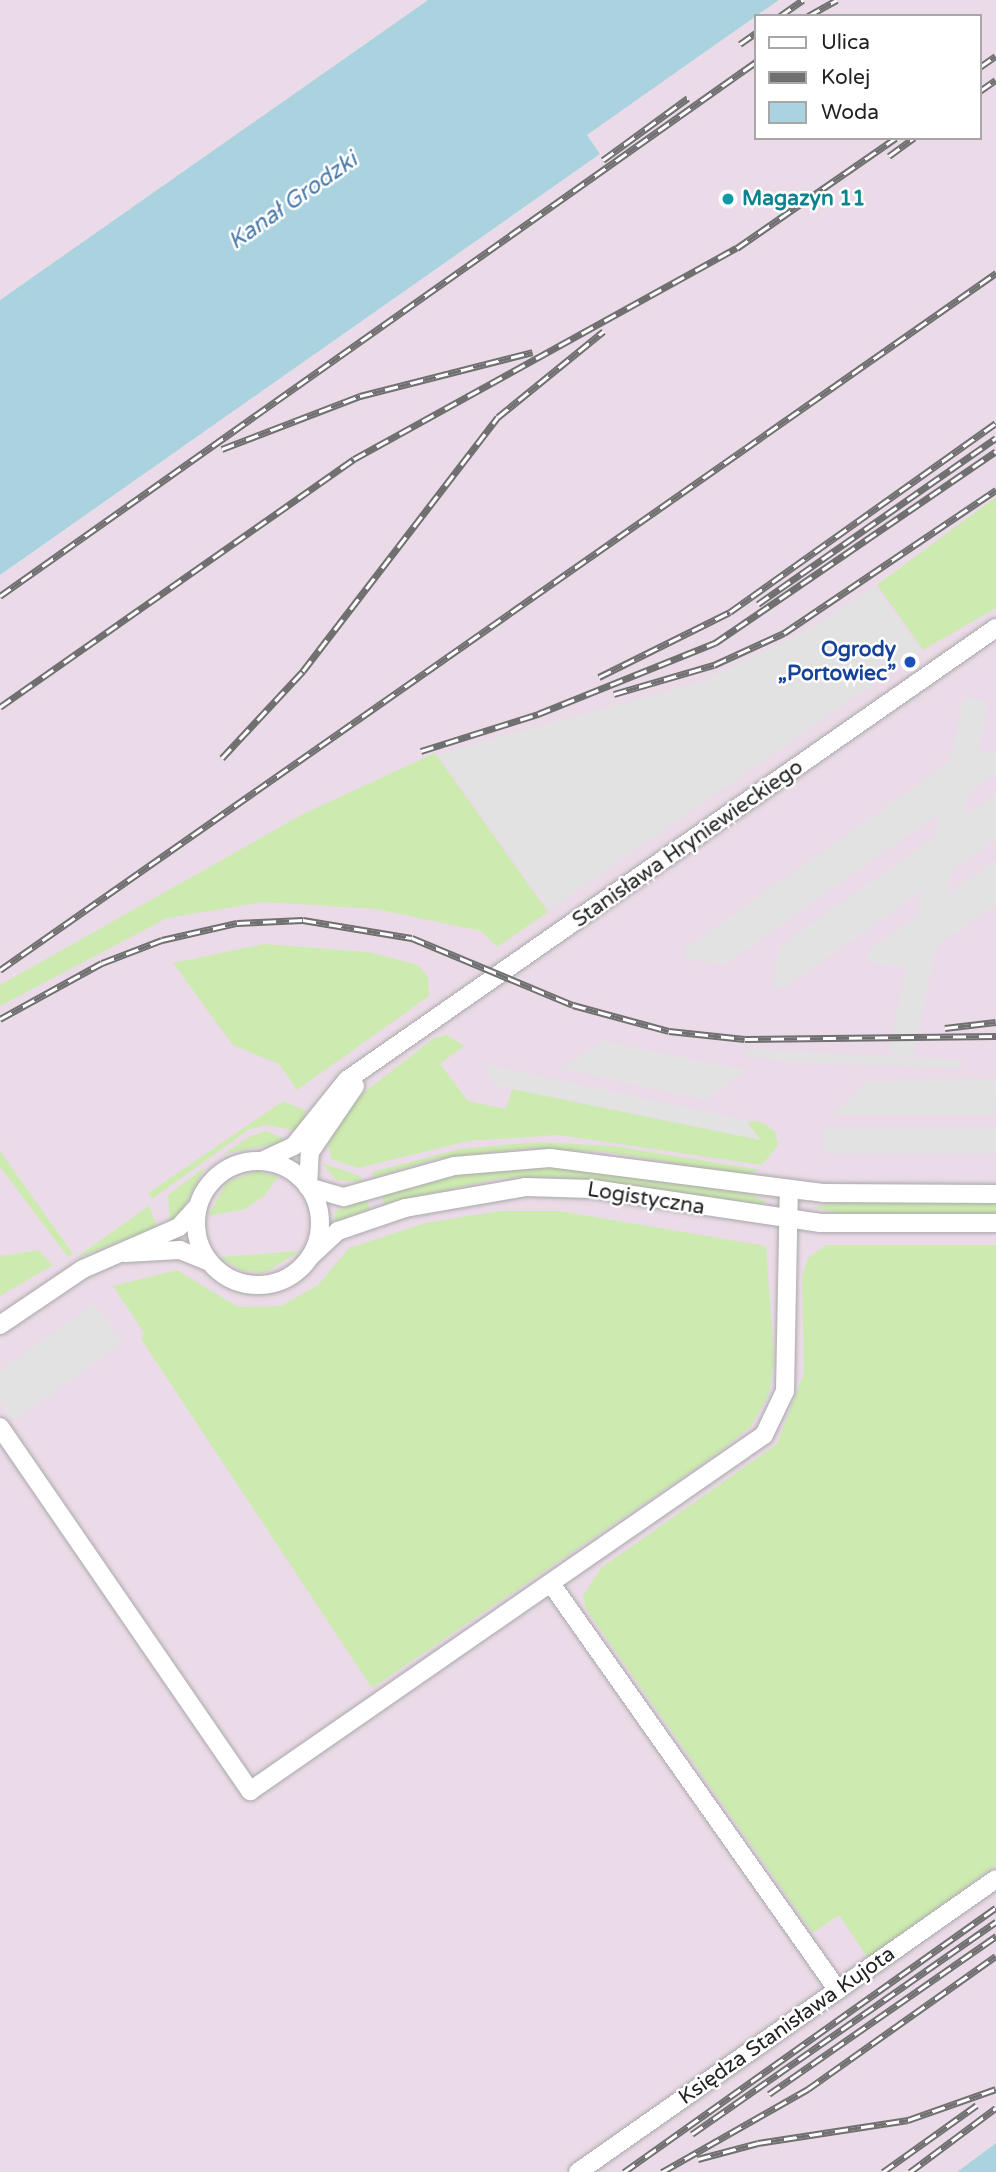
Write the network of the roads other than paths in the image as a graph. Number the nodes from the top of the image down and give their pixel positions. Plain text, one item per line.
1 (996, 628) edge
2 (380, 1060) junction
3 (262, 1161) junction
4 (308, 1187) junction
5 (789, 1190) junction
6 (996, 1194) edge
7 (197, 1207) junction
8 (789, 1220) junction
9 (996, 1223) edge
10 (311, 1256) junction
11 (105, 1259) junction
12 (211, 1264) junction
13 (0, 1325) edge
14 (0, 1427) edge
15 (552, 1586) junction
16 (996, 1879) edge
17 (838, 1990) junction
18 (578, 2172) edge

1 - 2 street, Stanisława Hryniewieckiego
2 - 3 street, Stanisława Hryniewieckiego
2 - 4 street, Stanisława Hryniewieckiego
3 - 4 street
3 - 7 street
4 - 5 street, Logistyczna
4 - 10 street
5 - 6 street, Logistyczna
5 - 8 street
7 - 11 street
7 - 12 street
8 - 9 street, Logistyczna
8 - 10 street, Logistyczna
8 - 15 street
10 - 12 street
11 - 12 street
11 - 13 street
14 - 15 street
15 - 17 street
16 - 17 street, Księdza Stanisława Kujota
17 - 18 street, Księdza Stanisława Kujota

